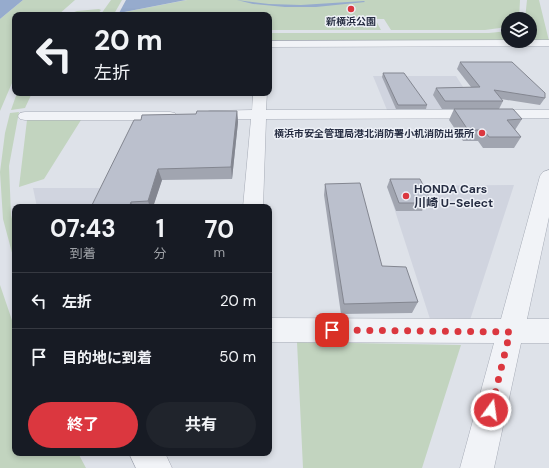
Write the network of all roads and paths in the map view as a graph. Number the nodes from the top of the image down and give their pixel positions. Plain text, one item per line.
1 (549, 43) edge
2 (272, 44) edge
3 (260, 96) edge
4 (549, 114) edge
5 (196, 115) edge
6 (259, 115) junction
7 (25, 116) dead end
8 (181, 116) edge
9 (549, 176) edge
10 (254, 204) edge
11 (272, 330) edge
12 (549, 331) edge
13 (510, 332) junction
14 (147, 456) edge
15 (155, 468) edge
16 (477, 468) edge

1 - 2 street
3 - 6 street
4 - 6 street
5 - 6 street
6 - 10 street
7 - 8 street
9 - 13 street
11 - 13 street
12 - 13 street
13 - 16 street
14 - 15 street

